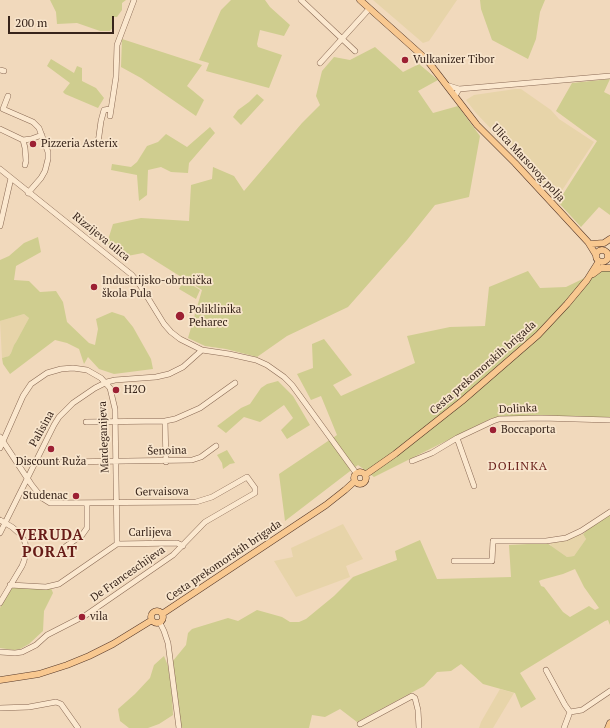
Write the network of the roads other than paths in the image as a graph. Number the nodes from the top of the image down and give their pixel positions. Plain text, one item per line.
1 (134, 0) edge
2 (301, 0) edge
3 (360, 0) edge
4 (369, 9) junction
5 (342, 39) junction
6 (355, 51) dead end
7 (320, 63) dead end
8 (610, 76) edge
9 (446, 85) junction
10 (459, 88) junction
11 (8, 96) dead end
12 (455, 96) junction
13 (110, 109) junction
14 (110, 116) dead end
15 (0, 129) edge
16 (42, 135) junction
17 (23, 140) junction
18 (98, 143) dead end
19 (25, 165) dead end
20 (0, 169) edge
21 (11, 178) junction
22 (28, 192) junction
23 (0, 226) edge
24 (610, 239) edge
25 (590, 243) junction
26 (610, 244) edge
27 (601, 252) junction
28 (605, 260) edge
29 (610, 267) edge
30 (588, 277) junction
31 (202, 350) junction
32 (106, 382) junction
33 (235, 383) dead end
34 (610, 420) edge
35 (165, 421) junction
36 (86, 422) dead end
37 (115, 422) junction
38 (457, 438) junction
39 (1, 439) edge
40 (216, 446) dead end
41 (0, 448) edge
42 (412, 461) dead end
43 (62, 462) dead end
44 (115, 462) junction
45 (166, 462) junction
46 (356, 473) junction
47 (365, 475) junction
48 (27, 478) junction
49 (355, 481) junction
50 (233, 484) joint
51 (474, 486) dead end
52 (87, 503) junction
53 (116, 503) junction
54 (610, 512) edge
55 (2, 522) edge
56 (0, 533) edge
57 (117, 544) junction
58 (65, 546) dead end
59 (183, 546) junction
60 (454, 562) dead end
61 (10, 585) junction
62 (0, 603) edge
63 (162, 614) junction
64 (152, 620) junction
65 (160, 622) junction
66 (0, 652) edge
67 (546, 670) dead end
68 (0, 680) edge
69 (610, 691) edge
70 (0, 708) edge
71 (570, 712) junction
72 (610, 723) edge
73 (360, 724) dead end
74 (78, 728) edge
75 (179, 728) edge
76 (419, 728) edge
77 (564, 728) edge
78 (608, 728) edge

1 - 13 street
2 - 5 street
3 - 4 main road, Ulica Marsovog polja
4 - 5 street
4 - 9 main road, Ulica Marsovog polja
5 - 6 street
5 - 7 street
8 - 10 street
9 - 10 street
9 - 12 main road, Ulica Marsovog polja
10 - 12 street
11 - 16 street
12 - 25 main road, Ulica Marsovog polja
13 - 14 street
13 - 18 street
15 - 17 street
16 - 17 street
16 - 22 street
17 - 19 street
20 - 21 street, Rizzijeva ulica
21 - 22 street, Rizzijeva ulica
21 - 23 street
22 - 31 street, Rizzijeva ulica
24 - 25 main road
25 - 27 main road, Ulica Marsovog polja
26 - 27 main road
27 - 28 main road
27 - 28 main road
28 - 29 main road
28 - 30 main road, Cesta prekomorskih brigada
29 - 30 main road
30 - 47 main road, Cesta prekomorskih brigada
31 - 32 street, Palisina
31 - 46 street, Rizzijeva ulica
32 - 37 street, Mardeganijeva
32 - 39 street
32 - 48 street, Palisina
33 - 35 street
34 - 38 street, Dolinka
35 - 37 street
35 - 45 street
36 - 37 street
37 - 44 street, Mardeganijeva
38 - 42 street, Dolinka
38 - 51 street
39 - 41 street
39 - 48 street, Gervaisova
40 - 45 street, Šenoina
43 - 44 street, Šenoina
44 - 45 street, Šenoina
44 - 53 street, Mardeganijeva
46 - 47 main road
46 - 49 main road
47 - 49 main road
48 - 52 street, Gervaisova
48 - 55 street, Palisina
49 - 63 main road, Cesta prekomorskih brigada
50 - 53 street, Gervaisova
50 - 59 street, De Franceschijeva
52 - 53 street, Gervaisova
52 - 58 street
53 - 57 street, Mardeganijeva
54 - 60 street
55 - 56 street, Palisina
55 - 61 street
57 - 59 street, Carlijeva
57 - 61 street, Carlijeva
59 - 66 street, De Franceschijeva
61 - 62 street
63 - 64 main road
63 - 65 main road
64 - 65 main road
64 - 68 main road
65 - 75 street
67 - 71 street
69 - 71 street
70 - 74 street
71 - 77 street
72 - 78 main road
73 - 76 street

